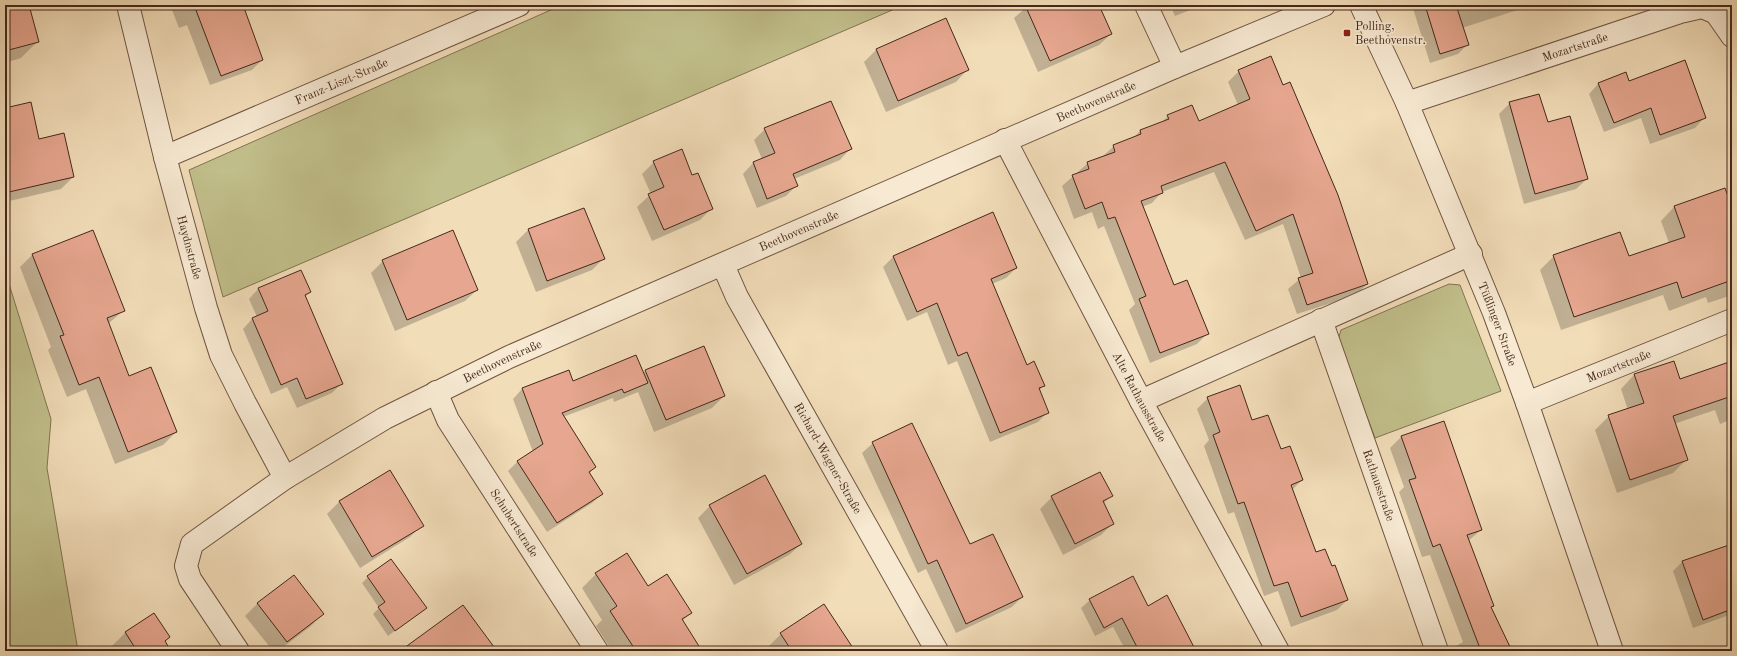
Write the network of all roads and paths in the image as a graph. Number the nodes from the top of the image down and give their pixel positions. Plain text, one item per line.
1 (128, 5) edge
2 (519, 5) edge
3 (1146, 5) edge
4 (1324, 5) edge
5 (1361, 5) edge
6 (1732, 36) edge
7 (1175, 67) junction
8 (1407, 103) junction
9 (1006, 140) junction
10 (165, 157) junction
11 (1471, 254) junction
12 (723, 265) junction
13 (1321, 320) junction
14 (1732, 320) edge
15 (436, 392) junction
16 (1141, 401) junction
17 (1527, 403) junction
18 (285, 478) junction
19 (238, 651) edge
20 (598, 651) edge
21 (937, 651) edge
22 (1278, 651) edge
23 (1436, 651) edge
24 (1612, 651) edge

1 - 10 street, Haydnstraße
2 - 10 street, Franz-Liszt-Straße
3 - 7 street
4 - 7 street, Beethovenstraße
5 - 8 street, Tüßlinger Straße
6 - 8 street, Mozartstraße
7 - 9 street, Beethovenstraße
8 - 11 street, Tüßlinger Straße
9 - 12 street, Beethovenstraße
9 - 16 street, Alte Rathausstraße
10 - 18 street, Haydnstraße
11 - 13 street
11 - 17 street, Tüßlinger Straße
12 - 15 street, Beethovenstraße
12 - 21 street, Richard-Wagner-Straße
13 - 16 street
13 - 23 street, Rathausstraße
14 - 17 street, Mozartstraße
15 - 18 street, Beethovenstraße
15 - 20 street, Schubertstraße
16 - 22 street, Alte Rathausstraße
17 - 24 street, Tüßlinger Straße
18 - 19 street

